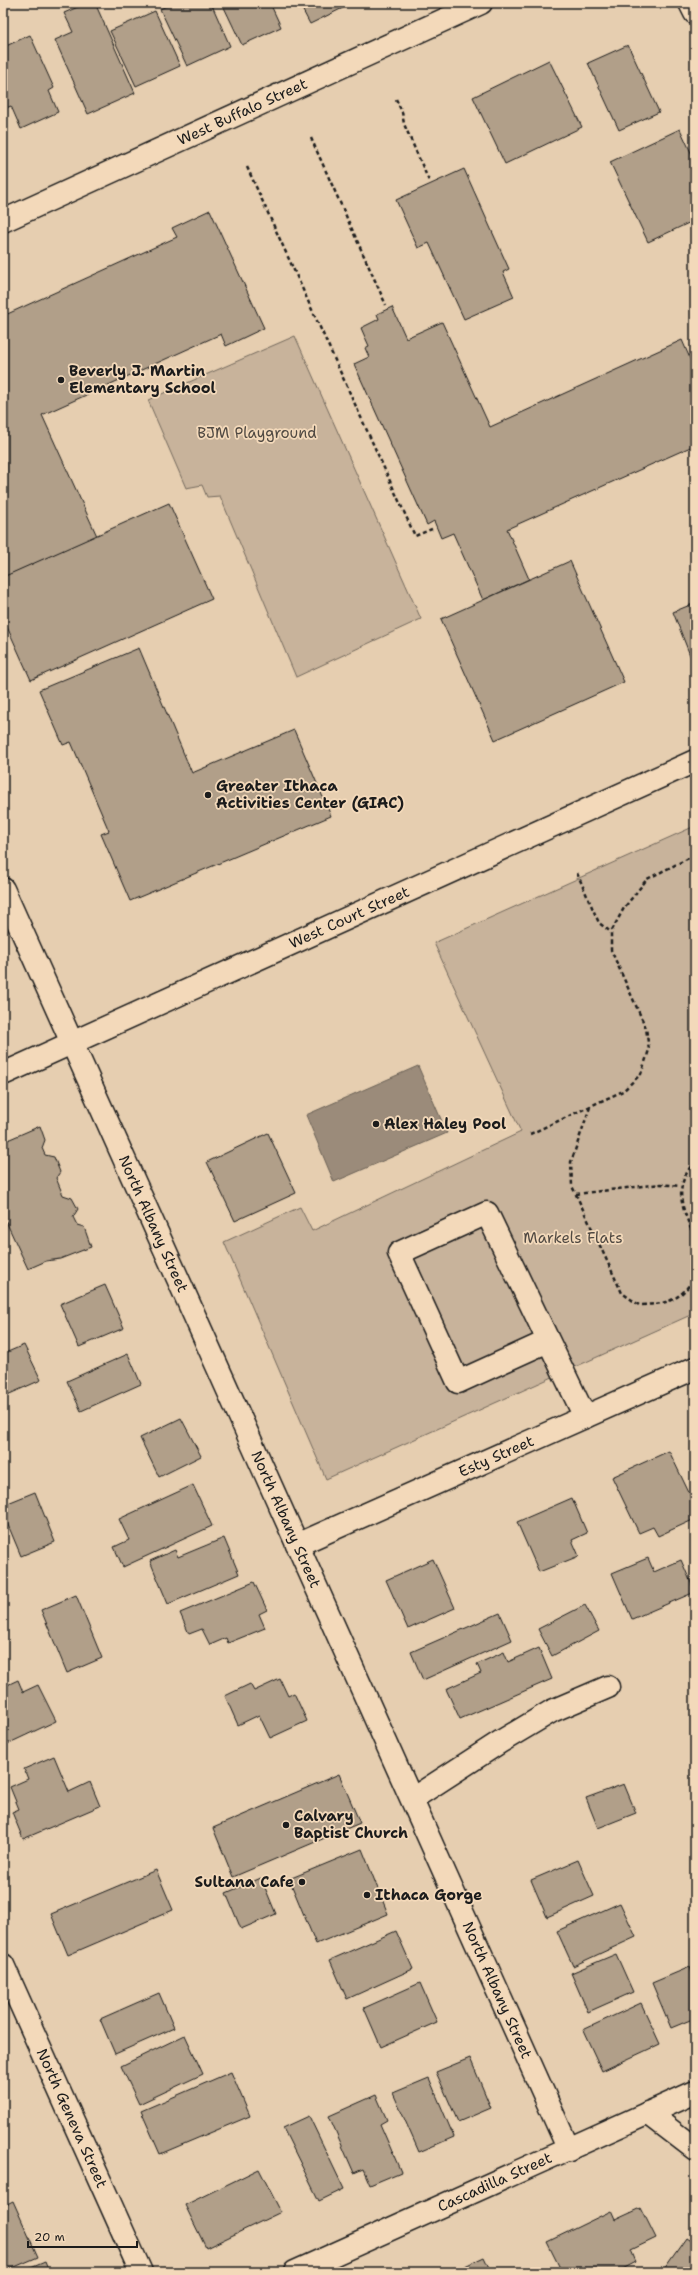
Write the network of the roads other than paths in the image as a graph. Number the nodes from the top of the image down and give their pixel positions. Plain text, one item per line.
1 (481, 3) edge
2 (690, 3) edge
3 (695, 13) edge
4 (3, 221) edge
5 (695, 761) edge
6 (3, 890) edge
7 (72, 1043) junction
8 (3, 1074) edge
9 (548, 1341) junction
10 (695, 1368) edge
11 (585, 1417) junction
12 (297, 1545) junction
13 (608, 1688) dead end
14 (412, 1799) junction
15 (3, 1965) edge
16 (695, 2092) edge
17 (648, 2113) junction
18 (695, 2149) edge
19 (569, 2150) junction
20 (141, 2272) edge
21 (295, 2272) edge

1 - 4 street, West Buffalo Street
2 - 3 street
5 - 7 street, West Court Street
6 - 7 street, North Albany Street
7 - 8 street, West Court Street
7 - 12 street, North Albany Street
9 - 9 street
9 - 11 street
10 - 11 street, Esty Street
11 - 12 street, Esty Street
12 - 14 street, North Albany Street
13 - 14 street
14 - 19 street, North Albany Street
15 - 20 street, North Geneva Street
16 - 17 street, Cascadilla Street
17 - 18 street
17 - 19 street, Cascadilla Street
19 - 21 street, Cascadilla Street

